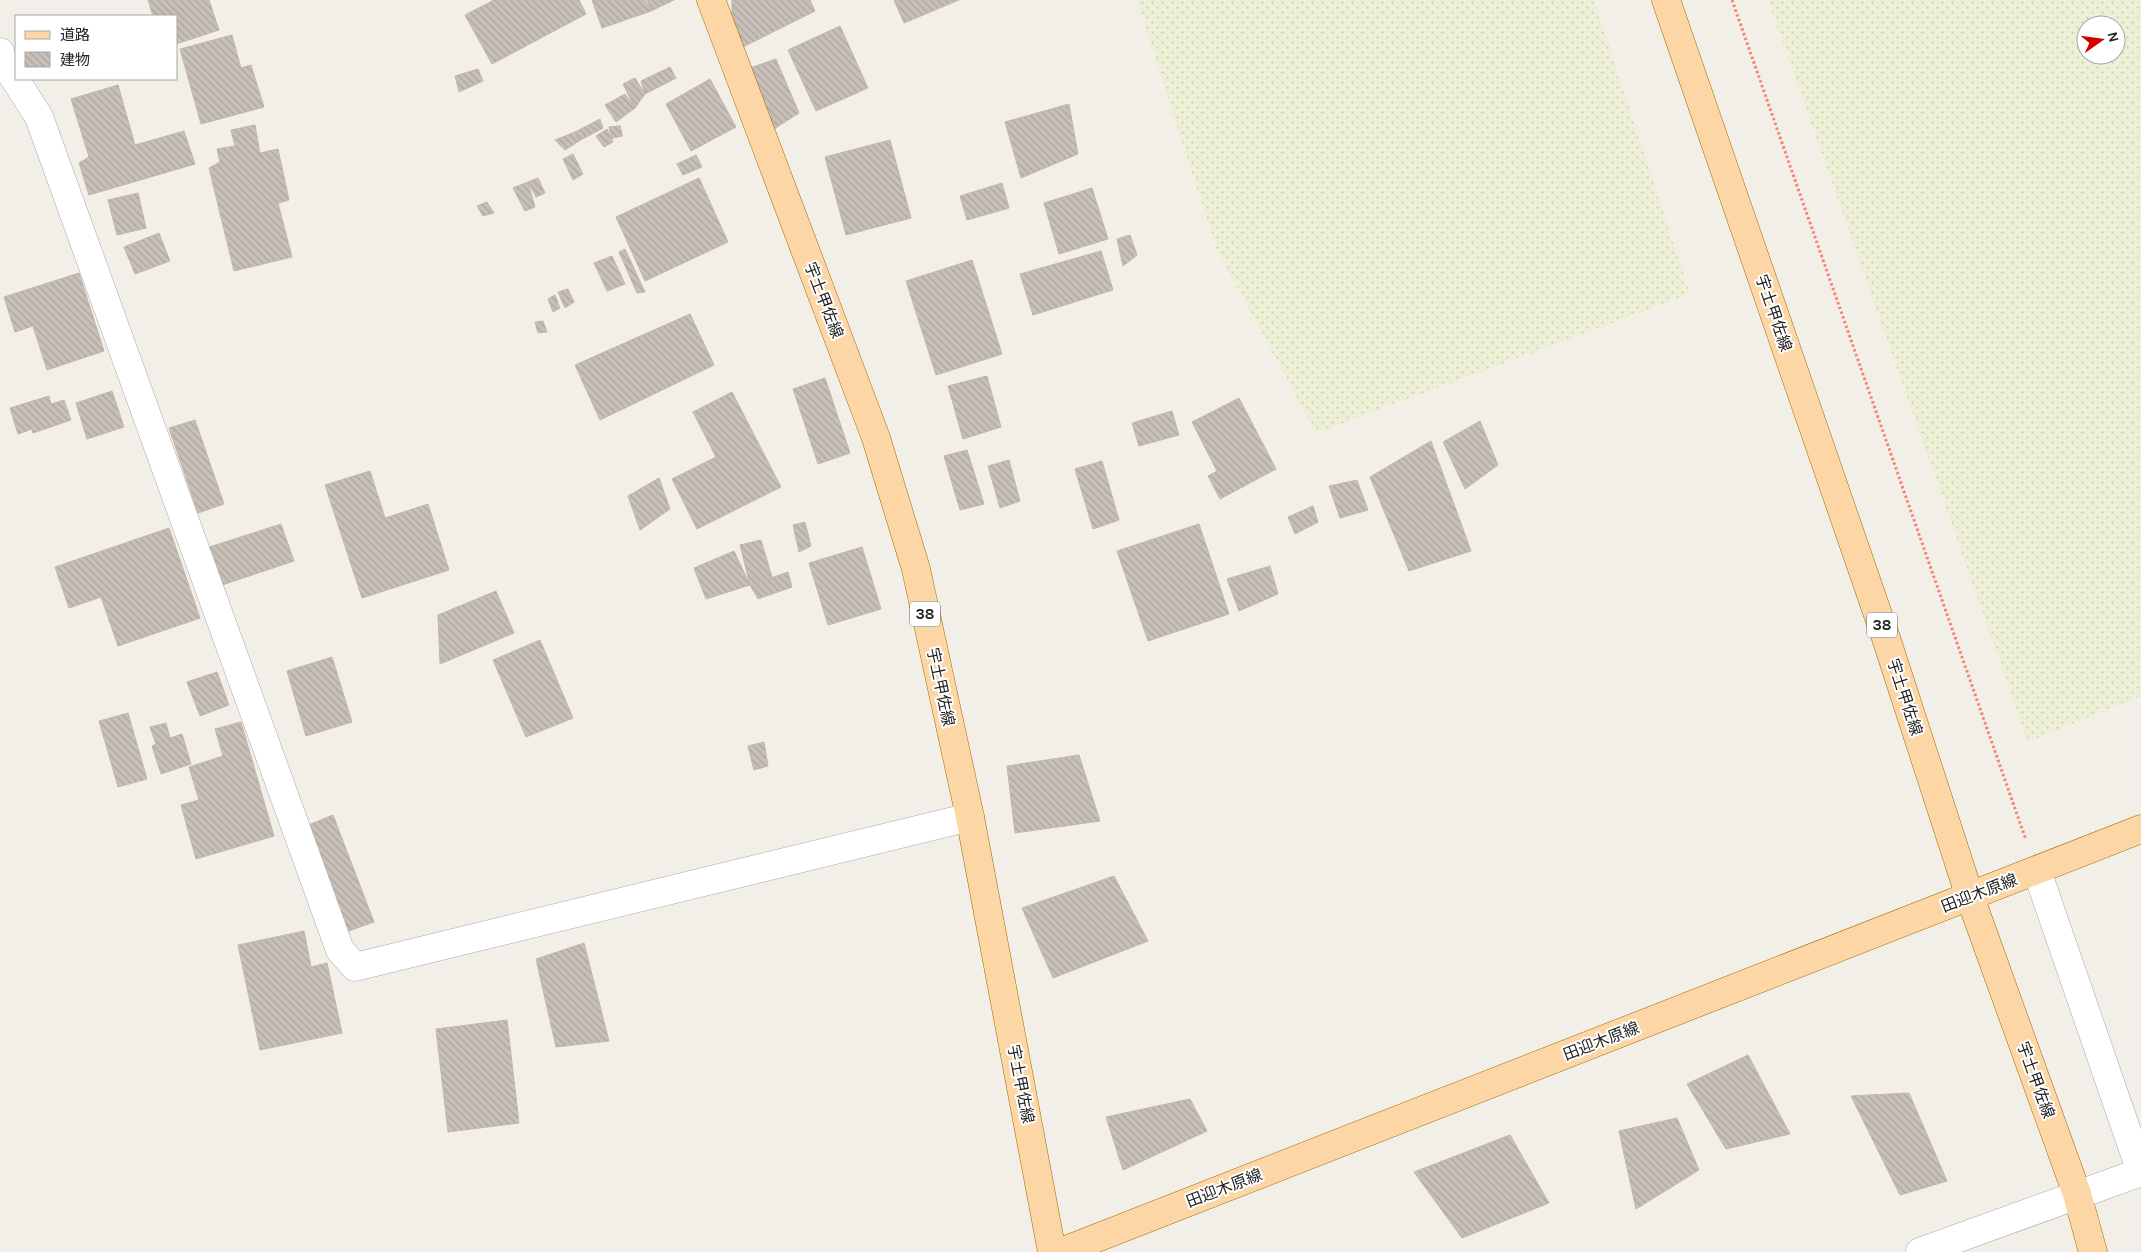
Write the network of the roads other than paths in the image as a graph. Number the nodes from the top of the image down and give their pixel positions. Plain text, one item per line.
1 (711, 0) edge
2 (1666, 0) edge
3 (1, 57) edge
4 (15, 79) edge
5 (16, 80) edge
6 (970, 818) junction
7 (2141, 829) edge
8 (2037, 871) junction
9 (1970, 897) junction
10 (2141, 1172) edge
11 (2077, 1194) junction
12 (1052, 1252) edge
13 (1061, 1252) edge
14 (1920, 1252) edge
15 (2093, 1252) edge

1 - 6 main road, 宇土甲佐線 / 38
2 - 9 main road, 宇土甲佐線 / 38
3 - 4 street
5 - 6 street
6 - 12 main road, 宇土甲佐線 / 38
7 - 8 main road, 田迎木原線
8 - 9 main road, 田迎木原線
8 - 10 street
9 - 11 main road, 宇土甲佐線 / 38
9 - 13 main road, 田迎木原線
10 - 11 street
11 - 14 street
11 - 15 main road, 宇土甲佐線 / 38

